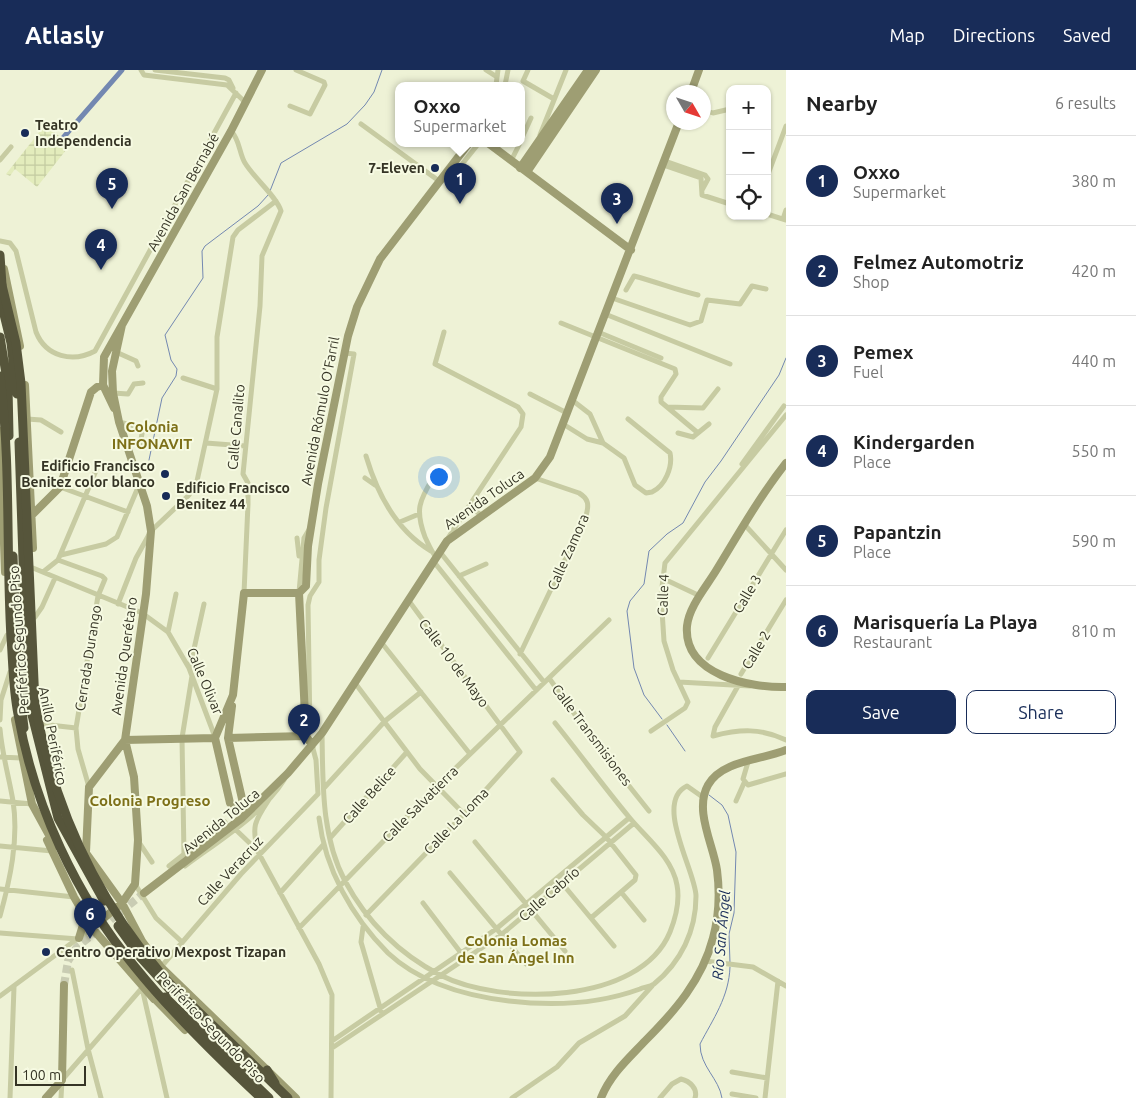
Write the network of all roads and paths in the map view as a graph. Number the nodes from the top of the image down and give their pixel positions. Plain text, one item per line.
1 (141, 70) edge
2 (155, 70) edge
3 (262, 70) edge
4 (296, 70) edge
5 (486, 70) edge
6 (498, 70) edge
7 (528, 70) edge
8 (566, 70) edge
9 (588, 70) edge
10 (596, 70) edge
11 (700, 70) edge
12 (497, 77) junction
13 (496, 82) edge
14 (524, 82) edge
15 (525, 83) edge
16 (694, 85) edge
17 (235, 91) junction
18 (554, 99) junction
19 (246, 103) junction
20 (290, 106) dead end
21 (726, 111) edge
22 (711, 112) edge
23 (531, 118) dead end
24 (361, 124) dead end
25 (786, 126) edge
26 (677, 130) edge
27 (231, 131) junction
28 (525, 131) edge
29 (537, 144) junction
30 (11, 147) dead end
31 (466, 147) edge
32 (476, 147) edge
33 (493, 147) edge
34 (518, 147) edge
35 (0, 160) edge
36 (512, 161) junction
37 (664, 163) junction
38 (463, 164) dead end
39 (523, 170) junction
40 (768, 175) edge
41 (439, 181) junction
42 (274, 199) junction
43 (726, 203) edge
44 (786, 210) edge
45 (771, 215) edge
46 (784, 219) edge
47 (0, 240) edge
48 (630, 250) junction
49 (0, 255) edge
50 (0, 277) edge
51 (766, 289) dead end
52 (626, 290) dead end
53 (698, 295) dead end
54 (0, 298) edge
55 (612, 298) junction
56 (3, 310) junction
57 (605, 314) junction
58 (561, 322) dead end
59 (122, 324) junction
60 (444, 332) dead end
61 (597, 334) junction
62 (0, 337) edge
63 (116, 352) junction
64 (344, 353) junction
65 (104, 357) junction
66 (661, 358) dead end
67 (730, 364) dead end
68 (138, 366) dead end
69 (0, 376) edge
70 (183, 378) dead end
71 (143, 383) dead end
72 (104, 385) junction
73 (217, 389) junction
74 (718, 389) dead end
75 (113, 393) junction
76 (530, 394) dead end
77 (572, 400) junction
78 (667, 406) junction
79 (784, 406) dead end
80 (117, 412) junction
81 (567, 412) junction
82 (786, 415) edge
83 (27, 419) junction
84 (628, 419) dead end
85 (119, 422) junction
86 (563, 424) junction
87 (709, 424) dead end
88 (0, 431) edge
89 (61, 432) dead end
90 (678, 433) dead end
91 (698, 433) junction
92 (206, 443) junction
93 (603, 443) junction
94 (140, 445) dead end
95 (245, 446) junction
96 (366, 456) dead end
97 (786, 463) edge
98 (98, 466) dead end
99 (786, 467) edge
100 (778, 473) junction
101 (737, 474) junction
102 (365, 478) dead end
103 (433, 478) dead end
104 (535, 478) junction
105 (140, 482) junction
106 (1, 485) edge
107 (375, 485) junction
108 (60, 487) junction
109 (87, 496) junction
110 (469, 507) junction
111 (128, 512) junction
112 (419, 514) junction
113 (31, 516) junction
114 (482, 516) junction
115 (400, 522) junction
116 (744, 524) junction
117 (310, 528) junction
118 (786, 530) edge
119 (151, 531) junction
120 (297, 538) dead end
121 (447, 541) junction
122 (430, 550) junction
123 (772, 554) junction
124 (60, 557) junction
125 (437, 557) junction
126 (300, 564) junction
127 (486, 564) dead end
128 (33, 568) junction
129 (786, 570) edge
130 (43, 572) junction
131 (459, 576) junction
132 (55, 578) junction
133 (662, 578) junction
134 (23, 581) junction
135 (3, 585) edge
136 (244, 593) junction
137 (300, 593) junction
138 (176, 594) dead end
139 (98, 596) junction
140 (700, 596) junction
141 (34, 598) junction
142 (786, 600) edge
143 (409, 601) junction
144 (118, 604) junction
145 (204, 604) dead end
146 (142, 613) junction
147 (35, 617) junction
148 (608, 620) dead end
149 (168, 632) junction
150 (7, 635) junction
151 (382, 642) junction
152 (0, 650) edge
153 (520, 654) junction
154 (708, 658) dead end
155 (189, 668) junction
156 (10, 672) junction
157 (741, 674) dead end
158 (192, 676) junction
159 (549, 678) junction
160 (544, 682) junction
161 (679, 682) junction
162 (355, 683) junction
163 (738, 686) junction
164 (751, 686) junction
165 (786, 687) edge
166 (536, 690) junction
167 (421, 692) junction
168 (233, 695) junction
169 (0, 720) edge
170 (385, 720) junction
171 (555, 723) dead end
172 (41, 724) junction
173 (500, 724) junction
174 (76, 728) junction
175 (0, 729) edge
176 (651, 731) dead end
177 (322, 732) junction
178 (306, 736) junction
179 (182, 738) junction
180 (215, 738) junction
181 (228, 738) junction
182 (125, 740) junction
183 (786, 740) edge
184 (312, 745) junction
185 (786, 750) edge
186 (407, 752) junction
187 (470, 754) junction
188 (1, 757) edge
189 (22, 758) junction
190 (748, 762) junction
191 (288, 774) junction
192 (786, 774) edge
193 (553, 780) dead end
194 (744, 783) junction
195 (89, 787) junction
196 (436, 787) junction
197 (324, 788) junction
198 (270, 798) junction
199 (704, 798) junction
200 (736, 800) dead end
201 (0, 801) edge
202 (13, 802) junction
203 (32, 804) junction
204 (648, 811) dead end
205 (464, 814) junction
206 (319, 818) dead end
207 (631, 820) junction
208 (225, 822) dead end
209 (235, 829) junction
210 (330, 838) junction
211 (607, 839) junction
212 (138, 840) junction
213 (475, 842) dead end
214 (324, 844) junction
215 (0, 846) edge
216 (13, 847) junction
217 (52, 851) junction
218 (86, 852) junction
219 (260, 854) junction
220 (184, 855) junction
221 (152, 862) dead end
222 (169, 866) dead end
223 (450, 873) dead end
224 (558, 878) junction
225 (345, 880) junction
226 (562, 883) junction
227 (135, 884) junction
228 (339, 886) junction
229 (70, 888) junction
230 (0, 890) edge
231 (7, 890) junction
232 (114, 892) junction
233 (621, 892) junction
234 (280, 893) junction
235 (144, 895) junction
236 (74, 897) junction
237 (423, 902) dead end
238 (122, 903) junction
239 (526, 904) junction
240 (98, 907) junction
241 (531, 909) junction
242 (366, 915) junction
243 (0, 916) edge
244 (591, 918) junction
245 (644, 920) dead end
246 (363, 927) junction
247 (92, 928) junction
248 (299, 928) junction
249 (496, 929) junction
250 (112, 931) junction
251 (0, 933) edge
252 (501, 935) junction
253 (79, 939) junction
254 (182, 942) junction
255 (614, 946) dead end
256 (565, 951) dead end
257 (462, 954) junction
258 (705, 961) junction
259 (526, 964) dead end
260 (161, 966) junction
261 (72, 970) dead end
262 (434, 972) junction
263 (441, 975) junction
264 (425, 978) junction
265 (778, 980) junction
266 (431, 981) junction
267 (64, 985) tunnel mouth
268 (652, 986) junction
269 (786, 986) edge
270 (14, 987) junction
271 (142, 988) junction
272 (0, 996) edge
273 (154, 999) junction
274 (381, 1011) junction
275 (332, 1041) junction
276 (332, 1048) junction
277 (88, 1049) junction
278 (267, 1070) junction
279 (732, 1072) dead end
280 (767, 1078) junction
281 (62, 1080) junction
282 (732, 1094) dead end
283 (10, 1098) edge
284 (46, 1098) edge
285 (61, 1098) edge
286 (101, 1098) edge
287 (167, 1098) edge
288 (256, 1098) edge
289 (261, 1098) edge
290 (269, 1098) edge
291 (283, 1098) edge
292 (288, 1098) edge
293 (296, 1098) edge
294 (331, 1098) edge
295 (512, 1098) edge
296 (601, 1098) edge
297 (660, 1098) edge
298 (695, 1098) edge
299 (756, 1098) edge
300 (765, 1098) edge

1 - 17 street
2 - 17 street
3 - 19 main road, Avenida San Bernabé
4 - 20 street
5 - 12 street
6 - 12 street
7 - 14 street
8 - 18 street
9 - 29 main road
10 - 39 main road
11 - 16 main road
12 - 13 street
15 - 18 street
17 - 19 street
17 - 47 street
18 - 29 street
19 - 27 main road, Avenida San Bernabé
21 - 22 street
23 - 28 street
24 - 41 street
25 - 40 street
26 - 37 main road, Avenida Toluca
27 - 42 street
27 - 59 main road, Avenida San Bernabé
29 - 39 main road
30 - 35 street
31 - 41 main road, Avenida Rómulo O'Farril
32 - 38 street
33 - 36 main road
34 - 36 street
36 - 39 main road
37 - 43 street
37 - 48 main road, Avenida Toluca
39 - 48 main road
41 - 64 main road, Avenida Rómulo O'Farril
42 - 73 street
42 - 95 street, Calle Canalito
44 - 46 street
45 - 46 street
48 - 55 main road, Avenida Toluca
49 - 56 highway
49 - 83 main road
50 - 292 highway, Periférico Segundo Piso, bridge
51 - 55 street
52 - 53 street
54 - 56 highway, Anillo Periférico
55 - 57 main road, Avenida Toluca
56 - 134 highway, Anillo Periférico
57 - 61 main road, Avenida Toluca
57 - 67 street
58 - 61 street
59 - 63 main road, Avenida Querétaro
59 - 65 main road, Avenida Querétaro
60 - 110 street
61 - 66 street
61 - 77 main road, Avenida Toluca
61 - 78 street
62 - 240 highway, Anillo Periférico
63 - 65 main road
63 - 68 street
63 - 75 main road, Avenida Querétaro
64 - 117 main road, Avenida Rómulo O'Farril
64 - 178 street, Avenida Rómulo O'Farril
65 - 72 main road, Avenida Querétaro
69 - 289 highway, Periférico Segundo Piso, bridge
70 - 73 street
71 - 75 street
72 - 80 main road, Avenida Querétaro
72 - 108 main road
73 - 92 street
74 - 78 street
75 - 80 main road, Avenida Querétaro
76 - 81 street
77 - 81 main road, Avenida Toluca
77 - 93 street
78 - 91 street
79 - 101 street
80 - 85 main road, Avenida Querétaro
81 - 86 main road, Avenida Toluca
82 - 101 street, Calle 4
83 - 89 street
83 - 113 main road
84 - 93 street
85 - 94 street
85 - 105 main road, Avenida Querétaro
86 - 93 street
86 - 104 main road, Avenida Toluca
87 - 91 street
88 - 106 main road
90 - 91 street
92 - 95 street
92 - 119 street
95 - 136 street, Calle Canalito
96 - 107 street
97 - 100 main road
98 - 109 street
99 - 100 street
100 - 116 main road
101 - 133 street, Calle 4
102 - 107 street
103 - 112 street
104 - 114 main road, Avenida Toluca
104 - 153 street, Calle Zamora
105 - 111 street
105 - 119 main road, Avenida Querétaro
106 - 135 main road
107 - 115 street
108 - 109 street
108 - 113 main road
109 - 111 street
109 - 124 street
110 - 114 street
110 - 121 street
111 - 124 street
112 - 115 street
112 - 122 street
113 - 128 main road
114 - 121 main road, Avenida Toluca
115 - 122 street
116 - 123 street
116 - 140 main road
117 - 126 street
117 - 137 main road, Avenida Rómulo O'Farril
118 - 123 street, Calle 3
119 - 144 street
119 - 146 main road, Avenida Querétaro
120 - 126 street
121 - 125 main road, Avenida Toluca
122 - 125 street
123 - 129 street
123 - 154 street, Calle 3
124 - 130 street
124 - 139 street, Cerrada Durango
125 - 131 street, Calle Transmisiones
125 - 143 main road, Avenida Toluca
125 - 166 street, Calle Transmisiones
126 - 137 street
127 - 131 street
128 - 130 street, Calle Olivar
128 - 141 main road
130 - 132 street, Calle Olivar
131 - 153 street, Calle Transmisiones
132 - 139 street, Calle Olivar
132 - 147 street
133 - 140 street
133 - 161 street, Calle 4
134 - 141 highway
134 - 240 highway, Anillo Periférico
135 - 150 main road
136 - 137 main road
136 - 168 main road, Calle Canalito
137 - 178 main road, Avenida Rómulo O'Farril
138 - 149 street
139 - 144 street, Calle Olivar
139 - 174 street, Cerrada Durango
140 - 164 main road
141 - 147 main road
142 - 157 street, Calle 2
143 - 151 main road, Avenida Toluca
143 - 173 street, Calle 10 de Mayo
144 - 146 street, Calle Olivar
145 - 155 street
146 - 149 street, Calle Olivar
146 - 182 main road, Avenida Querétaro
147 - 172 main road
148 - 159 street
149 - 155 street, Calle Olivar
150 - 152 street
150 - 156 main road
151 - 162 main road, Avenida Toluca
151 - 167 street
153 - 160 street, Calle Transmisiones
155 - 158 street, Calle Olivar
156 - 169 street
156 - 189 main road
158 - 179 street
158 - 180 street, Calle Olivar
159 - 160 street, Calle Transmisiones
159 - 204 street, Calle Transmisiones
160 - 166 street, Calle Salvatierra
161 - 163 street
161 - 176 street, Calle 4
162 - 170 street
162 - 177 main road, Avenida Toluca
163 - 164 street
163 - 183 street, Calle 2
164 - 165 main road
166 - 173 street, Calle Salvatierra
167 - 170 street
167 - 187 street
168 - 180 main road, Calle Canalito
168 - 181 main road, Calle Canalito
170 - 186 street
170 - 197 street
171 - 207 street
172 - 174 street
172 - 218 main road
173 - 187 street, Calle Salvatierra
173 - 205 street, Calle La Loma
174 - 195 street, Cerrada Durango
175 - 188 street
177 - 184 main road, Avenida Toluca
177 - 197 street
178 - 181 main road
178 - 184 main road
179 - 180 main road
179 - 182 main road
179 - 220 street
180 - 181 main road, Calle Olivar
182 - 195 main road
182 - 212 main road, Avenida Querétaro
184 - 191 main road, Avenida Toluca
184 - 219 street, Calle Veracruz
185 - 190 main road
186 - 196 street
186 - 210 street, Calle Belice
187 - 196 street, Calle Salvatierra
188 - 189 street
188 - 202 street
189 - 203 main road
190 - 194 street
190 - 199 main road
191 - 198 street, Avenida Toluca
191 - 235 main road
192 - 194 street
193 - 211 street
194 - 200 street
195 - 218 main road
196 - 205 street
196 - 225 street, Calle Salvatierra
197 - 210 street
198 - 209 street, Avenida Toluca
198 - 219 street
199 - 258 main road
199 - 268 street
201 - 202 street
202 - 203 street
202 - 216 street
203 - 217 main road
203 - 240 main road
205 - 242 street, Calle La Loma
206 - 214 street
207 - 211 street, Calle Cabrío
207 - 263 street
208 - 220 street
209 - 219 street
209 - 235 street, Avenida Toluca
210 - 225 street
211 - 224 street, Calle Cabrío
211 - 226 street, Calle Cabrío
211 - 233 street
212 - 221 street
212 - 227 main road, Avenida Querétaro
213 - 239 street
214 - 228 street
214 - 234 street
215 - 216 street
216 - 217 street
216 - 231 street
217 - 229 main road
218 - 232 main road
219 - 234 street
219 - 254 street, Calle Veracruz
220 - 222 street
223 - 249 street
224 - 226 street
224 - 239 street, Calle Cabrío
225 - 228 street, Calle Salvatierra
225 - 242 street
226 - 241 street, Calle Cabrío
226 - 244 street
227 - 235 street
227 - 238 main road
228 - 246 street
228 - 248 street, Calle Salvatierra
229 - 232 main road
229 - 236 main road
230 - 231 street
231 - 236 street
231 - 243 street
232 - 238 main road
233 - 244 street
233 - 245 street
234 - 248 street
235 - 254 street
236 - 247 main road
236 - 253 main road
237 - 257 street
238 - 247 main road
238 - 260 main road
239 - 241 street
239 - 249 street, Calle Cabrío
240 - 250 highway, Anillo Periférico, bridge
241 - 252 street, Calle Cabrío
241 - 256 street
242 - 262 street
244 - 255 street
246 - 264 street
246 - 274 street
247 - 253 street
247 - 271 main road
248 - 275 street
249 - 252 street
249 - 257 street, Calle Cabrío
250 - 273 main road
250 - 290 highway, Anillo Periférico
250 - 291 highway, Anillo Periférico
251 - 253 street
252 - 259 street
252 - 263 street, Calle Cabrío
253 - 270 street
254 - 260 street, Calle Veracruz
257 - 262 street, Calle Cabrío
258 - 265 street
258 - 296 main road
260 - 278 main road
261 - 277 street
262 - 263 street
262 - 264 street, Calle Cabrío
263 - 266 street, Calle Cabrío
264 - 266 street
264 - 274 street, Calle Cabrío
265 - 269 street
265 - 280 street
266 - 268 street
266 - 274 street, Calle Cabrío
267 - 281 main road
268 - 295 street
270 - 272 street
270 - 283 street
271 - 273 main road
271 - 277 street
271 - 287 street
273 - 288 main road
274 - 275 street, Calle Cabrío
274 - 276 street, Calle Cabrío
275 - 276 street
276 - 294 street
277 - 281 street
277 - 286 street
278 - 291 highway
278 - 293 main road
279 - 280 street
280 - 300 street
281 - 284 main road
281 - 285 street
282 - 299 street
297 - 298 street

